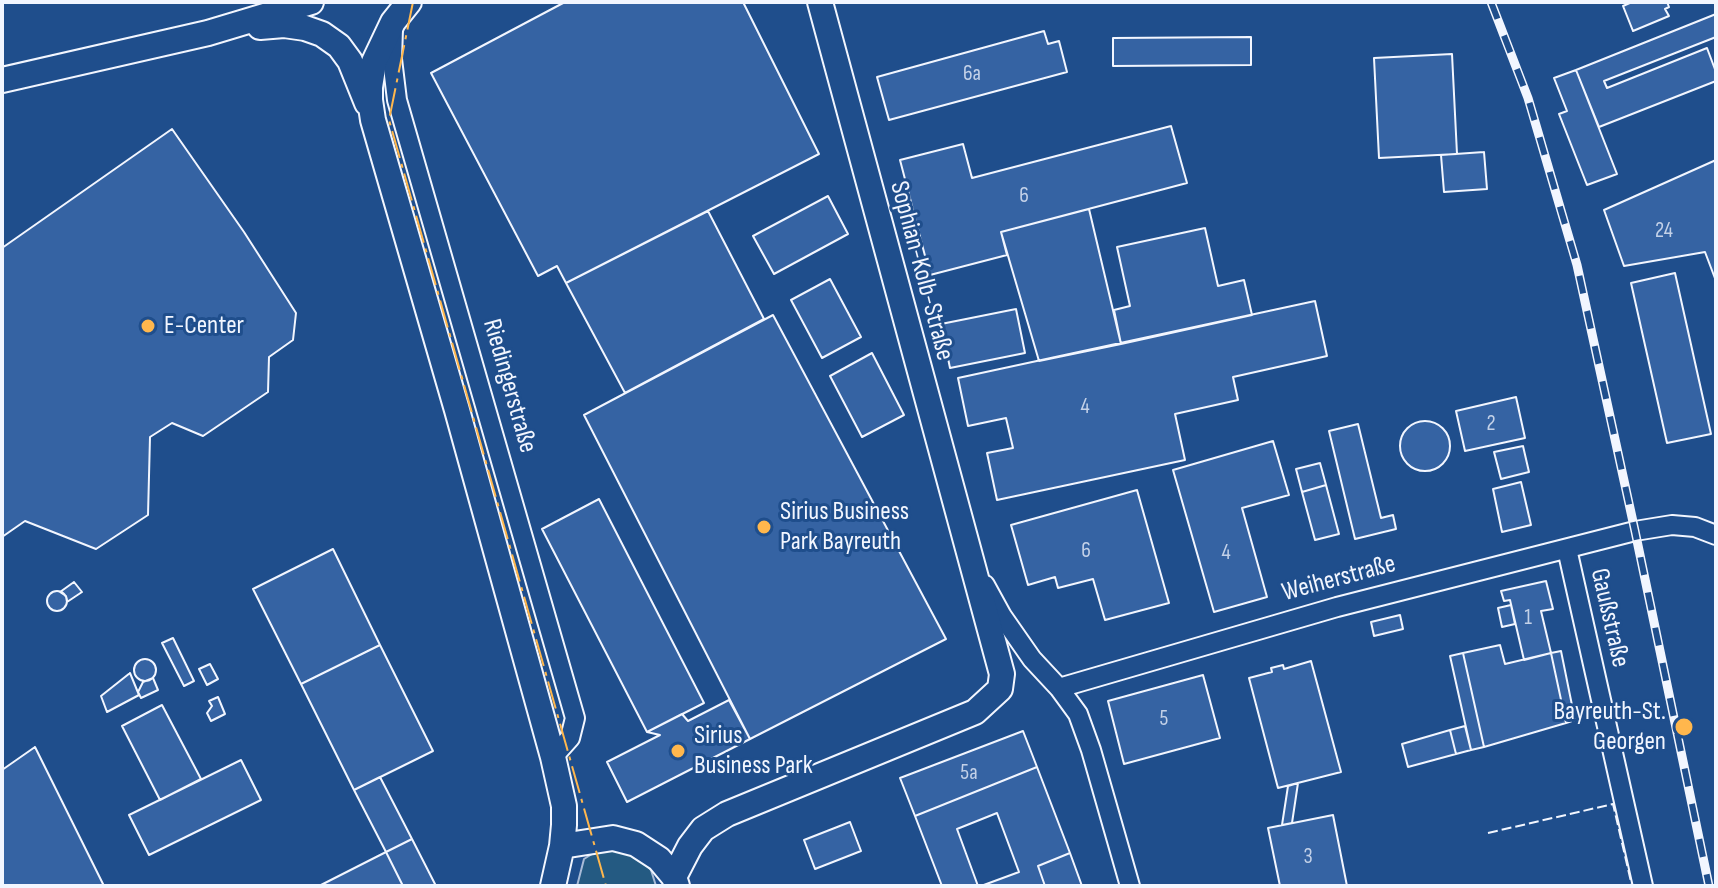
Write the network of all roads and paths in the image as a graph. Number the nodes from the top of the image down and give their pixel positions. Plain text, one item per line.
1 (311, 2) edge
2 (409, 2) edge
3 (820, 2) edge
4 (393, 22) junction
5 (208, 33) junction
6 (2, 80) edge
7 (373, 120) junction
8 (1716, 535) edge
9 (1567, 549) junction
10 (968, 554) junction
11 (1059, 688) junction
12 (553, 757) junction
13 (562, 846) junction
14 (555, 880) edge
15 (675, 882) edge
16 (1130, 886) edge
17 (1643, 886) edge

1 - 5 main road
2 - 4 main road
3 - 10 main road, Sophian-Kolb-Straße
4 - 7 main road
4 - 12 street, Riedingerstraße
5 - 6 main road
5 - 7 main road
7 - 12 main road
8 - 9 street, Weiherstraße
9 - 11 street, Weiherstraße
9 - 17 street, Gaußstraße
10 - 11 street
10 - 15 main road
11 - 16 street
12 - 13 main road
13 - 14 main road
13 - 15 main road

